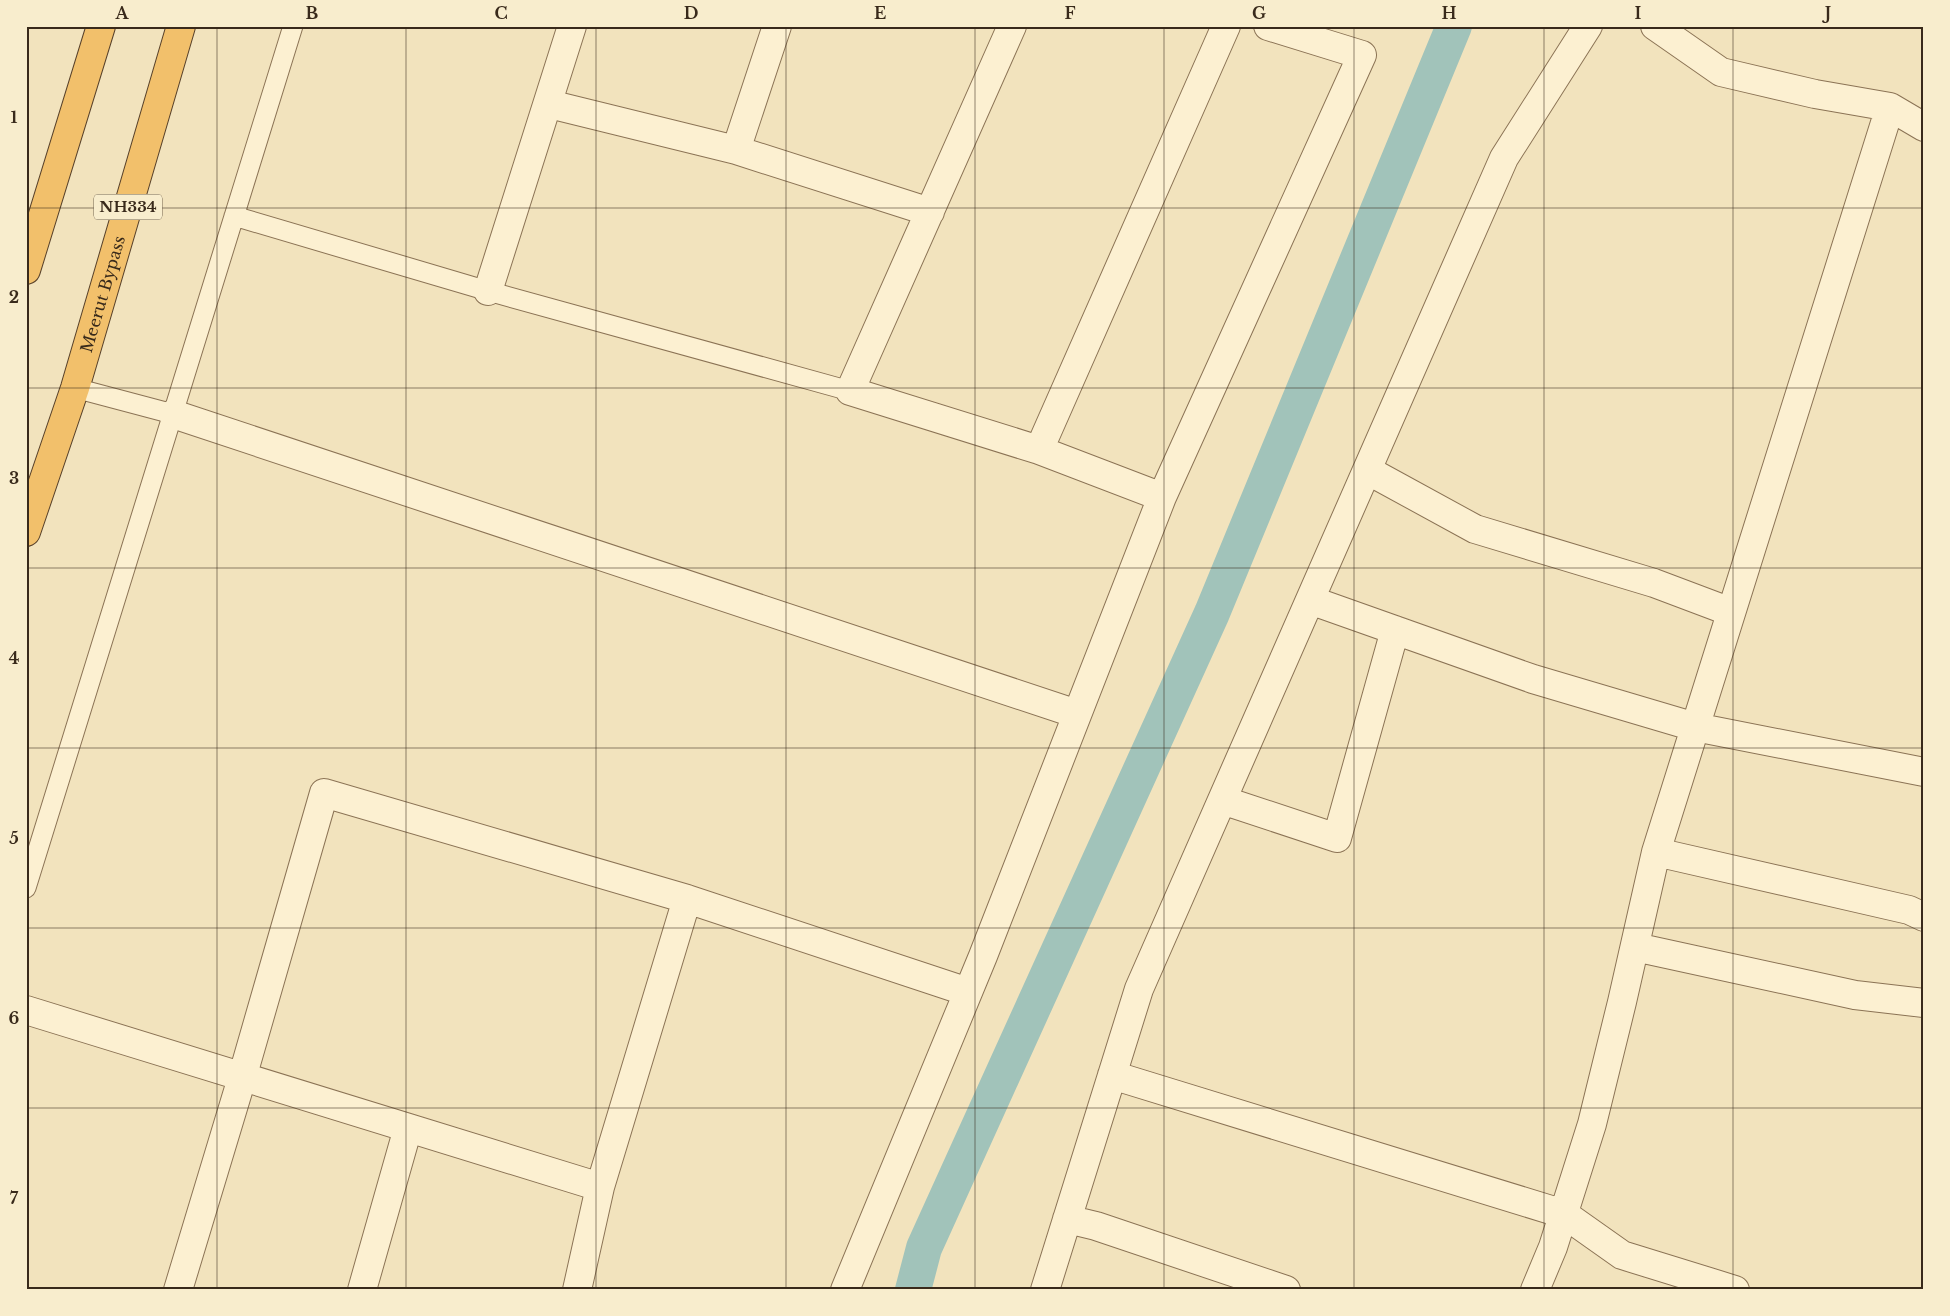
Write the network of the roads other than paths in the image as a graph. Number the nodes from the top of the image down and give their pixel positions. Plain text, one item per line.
1 (101, 26) edge
2 (181, 26) edge
3 (293, 26) edge
4 (572, 26) edge
5 (777, 26) edge
6 (1012, 26) edge
7 (1226, 26) edge
8 (1268, 26) edge
9 (1588, 26) edge
10 (1655, 26) edge
11 (548, 104) junction
12 (1890, 106) junction
13 (1924, 127) edge
14 (736, 150) junction
15 (930, 212) junction
16 (234, 216) junction
17 (26, 270) edge
18 (488, 291) junction
19 (75, 388) junction
20 (850, 392) junction
21 (173, 414) junction
22 (1039, 450) junction
23 (1367, 470) junction
24 (1162, 497) junction
25 (26, 532) edge
26 (1310, 600) junction
27 (1731, 612) junction
28 (1396, 630) junction
29 (1077, 714) junction
30 (1695, 727) junction
31 (1924, 772) edge
32 (1222, 800) junction
33 (1656, 852) junction
34 (26, 888) edge
35 (687, 899) junction
36 (1924, 917) edge
37 (1634, 947) junction
38 (968, 992) junction
39 (1924, 1003) edge
40 (26, 1010) edge
41 (1112, 1075) junction
42 (242, 1078) junction
43 (408, 1128) junction
44 (600, 1187) junction
45 (1564, 1214) junction
46 (1067, 1219) junction
47 (1727, 1288) edge
48 (178, 1290) edge
49 (362, 1290) edge
50 (577, 1290) edge
51 (845, 1290) edge
52 (1045, 1290) edge
53 (1286, 1290) edge
54 (1535, 1290) edge

1 - 17 highway
2 - 19 highway, Meerut Bypass / NH334
3 - 16 lane
4 - 11 street
5 - 14 street
6 - 15 street
7 - 22 street
8 - 24 street
9 - 23 street
10 - 12 street
11 - 14 street
11 - 18 street
12 - 13 street
12 - 27 street
14 - 15 street
15 - 20 street
16 - 18 lane
16 - 21 lane
18 - 20 lane
19 - 21 lane
19 - 25 highway, Meerut Bypass / NH334
20 - 22 street
21 - 29 street
21 - 34 lane
22 - 24 street
23 - 26 street
23 - 27 street
24 - 29 street
26 - 28 street
26 - 32 street
27 - 30 street
28 - 30 street
28 - 32 street
29 - 38 street
30 - 31 street
30 - 33 street
32 - 41 street
33 - 36 street
33 - 37 street
35 - 38 street
35 - 42 street
35 - 44 street
37 - 39 street
37 - 45 street
38 - 51 street
40 - 42 street
41 - 45 street
41 - 46 street
42 - 43 street
42 - 48 street
43 - 44 street
43 - 49 street
44 - 50 street
45 - 47 street
45 - 54 street
46 - 52 street
46 - 53 street

